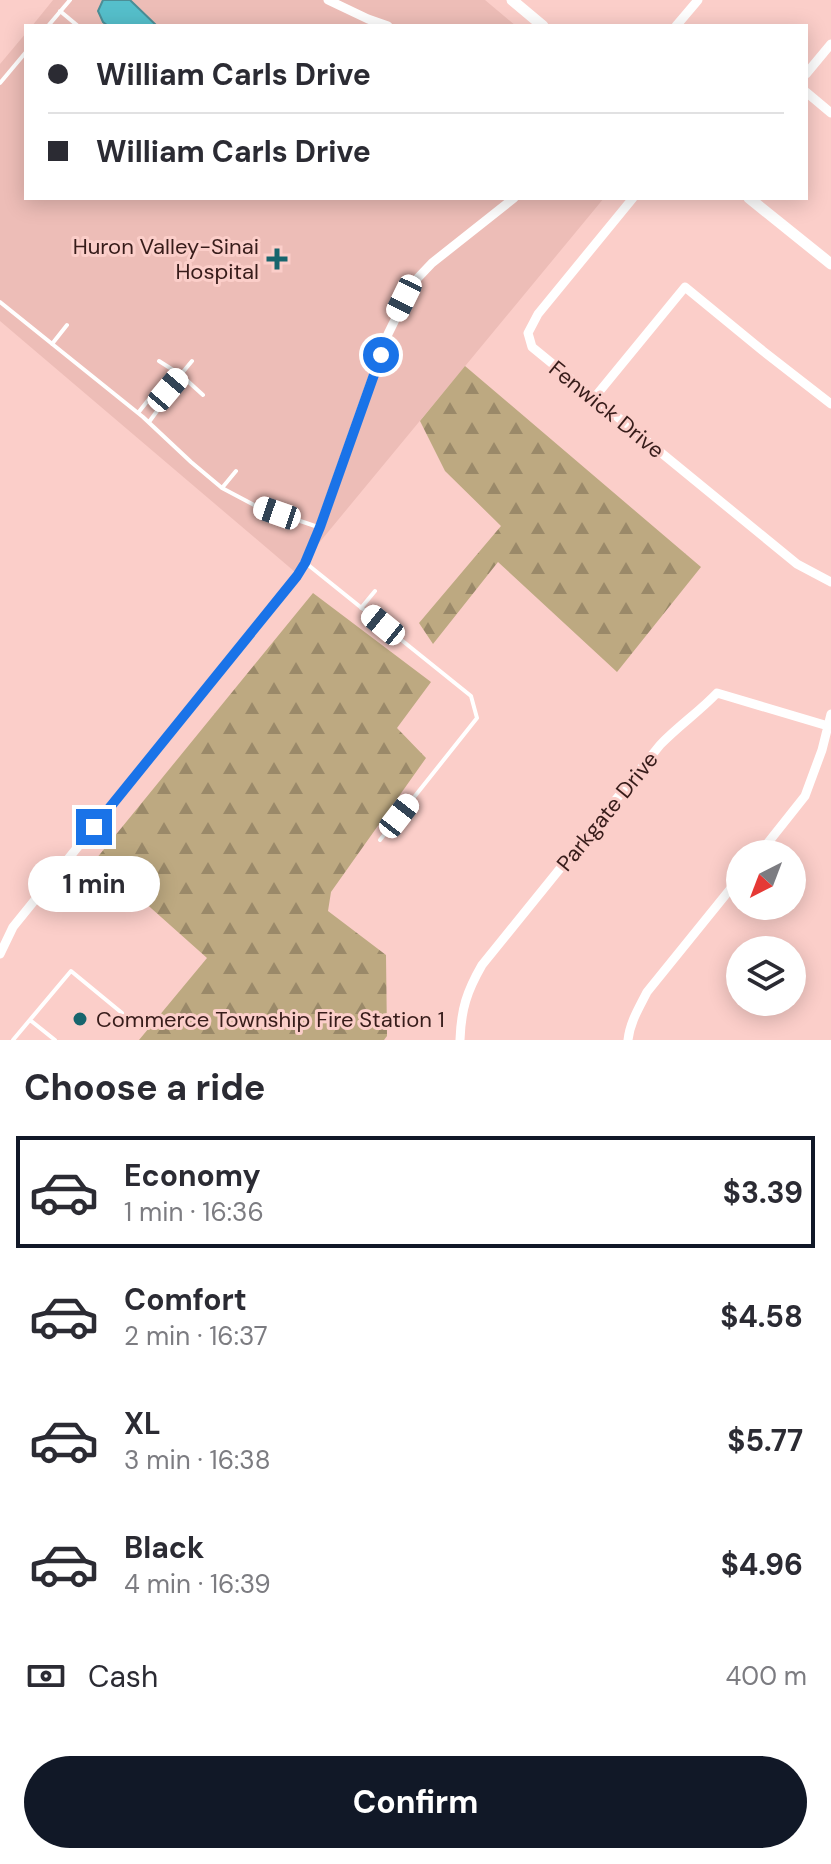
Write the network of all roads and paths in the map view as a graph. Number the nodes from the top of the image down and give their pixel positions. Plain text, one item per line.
1 (70, 0) edge
2 (328, 0) edge
3 (512, 0) edge
4 (698, 0) edge
5 (60, 11) junction
6 (367, 23) edge
7 (50, 24) edge
8 (76, 24) edge
9 (541, 24) edge
10 (678, 24) edge
11 (831, 44) edge
12 (24, 54) edge
13 (808, 72) edge
14 (0, 83) edge
15 (808, 94) edge
16 (831, 113) edge
17 (511, 200) edge
18 (631, 200) edge
19 (751, 200) edge
20 (831, 264) edge
21 (0, 302) edge
22 (67, 325) dead end
23 (52, 344) junction
24 (159, 361) dead end
25 (192, 361) dead end
26 (181, 375) junction
27 (168, 390) junction
28 (203, 395) dead end
29 (594, 398) junction
30 (831, 404) edge
31 (138, 413) junction
32 (149, 422) junction
33 (236, 471) dead end
34 (222, 488) junction
35 (320, 527) junction
36 (305, 563) junction
37 (831, 582) edge
38 (375, 591) dead end
39 (361, 608) junction
40 (831, 714) edge
41 (828, 726) junction
42 (380, 840) dead end
43 (770, 840) edge
44 (726, 894) edge
45 (0, 954) edge
46 (122, 1013) dead end
47 (30, 1020) junction
48 (13, 1040) edge
49 (55, 1040) edge
50 (460, 1040) edge
51 (628, 1040) edge

1 - 5 lane
2 - 6 street
3 - 9 street
4 - 10 street
5 - 7 lane
5 - 8 lane
11 - 13 street
12 - 14 lane
15 - 16 street
17 - 35 street
18 - 29 street, Fenwick Drive
19 - 20 street
21 - 23 lane
22 - 23 lane
23 - 31 lane
24 - 26 lane
25 - 26 lane
26 - 27 lane
26 - 28 lane
27 - 31 lane
27 - 32 lane
29 - 30 street
29 - 37 street, Fenwick Drive
31 - 32 lane
32 - 34 lane
33 - 34 lane
34 - 35 lane
35 - 36 street
36 - 39 lane
36 - 45 street
38 - 39 lane
39 - 42 lane
40 - 41 street
41 - 43 street
41 - 50 street, Parkgate Drive
44 - 51 street
46 - 47 lane
47 - 48 lane
47 - 49 lane

